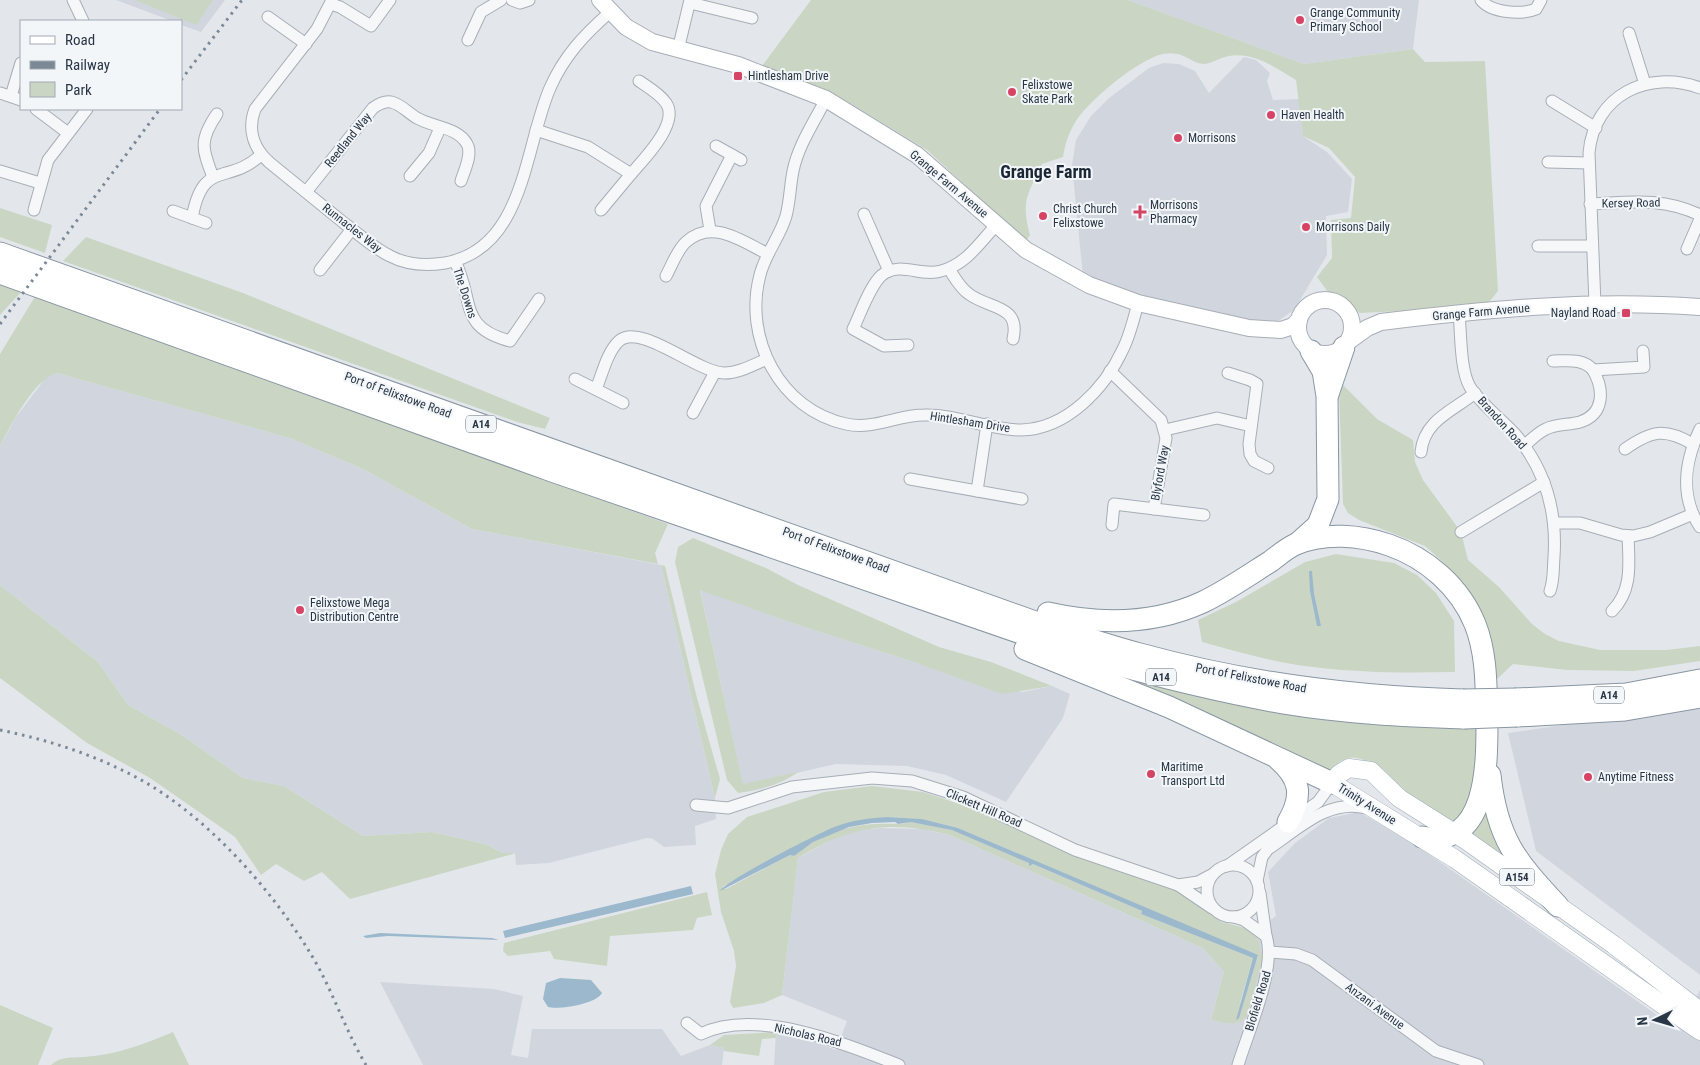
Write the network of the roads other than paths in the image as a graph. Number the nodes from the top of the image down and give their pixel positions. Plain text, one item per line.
1 (73, 0) edge
2 (390, 0) edge
3 (501, 0) edge
4 (512, 0) edge
5 (529, 0) edge
6 (1481, 0) edge
7 (1541, 0) edge
8 (331, 2) edge
9 (690, 2) edge
10 (605, 6) edge
11 (268, 17) dead end
12 (752, 18) dead end
13 (83, 20) edge
14 (1629, 33) dead end
15 (468, 40) dead end
16 (306, 44) junction
17 (678, 50) junction
18 (20, 67) edge
19 (640, 80) dead end
20 (1645, 84) junction
21 (1699, 85) edge
22 (11, 96) edge
23 (826, 99) junction
24 (1552, 101) dead end
25 (37, 110) edge
26 (86, 110) edge
27 (217, 114) dead end
28 (440, 128) junction
29 (1596, 128) junction
30 (536, 130) junction
31 (68, 133) junction
32 (716, 146) dead end
33 (261, 155) junction
34 (1548, 162) dead end
35 (1589, 163) junction
36 (0, 171) edge
37 (631, 174) junction
38 (410, 176) dead end
39 (213, 177) junction
40 (461, 181) dead end
41 (40, 184) junction
42 (306, 192) junction
43 (1590, 204) junction
44 (34, 210) dead end
45 (601, 210) dead end
46 (173, 211) dead end
47 (864, 214) dead end
48 (1700, 215) edge
49 (192, 218) junction
50 (1700, 219) edge
51 (206, 223) dead end
52 (996, 225) junction
53 (352, 229) junction
54 (710, 230) junction
55 (1538, 246) dead end
56 (1592, 246) junction
57 (1686, 248) dead end
58 (0, 253) edge
59 (768, 254) junction
60 (455, 261) junction
61 (949, 269) junction
62 (320, 270) dead end
63 (890, 271) junction
64 (0, 273) edge
65 (666, 276) dead end
66 (539, 299) dead end
67 (1138, 303) junction
68 (1595, 304) junction
69 (1343, 307) junction
70 (1700, 307) edge
71 (1459, 313) junction
72 (1299, 320) junction
73 (1382, 322) junction
74 (1280, 330) junction
75 (1013, 340) dead end
76 (1347, 344) junction
77 (908, 345) dead end
78 (1308, 348) junction
79 (1643, 351) dead end
80 (767, 359) junction
81 (1553, 361) dead end
82 (1110, 370) junction
83 (1593, 370) junction
84 (715, 372) junction
85 (1228, 373) dead end
86 (575, 379) dead end
87 (596, 389) junction
88 (1475, 393) junction
89 (1327, 396) junction
90 (623, 403) dead end
91 (693, 413) dead end
92 (986, 424) junction
93 (1251, 426) junction
94 (1700, 429) edge
95 (1165, 430) junction
96 (1693, 444) junction
97 (1524, 446) junction
98 (1625, 449) dead end
99 (1421, 452) dead end
100 (1268, 468) dead end
101 (910, 479) dead end
102 (1544, 482) junction
103 (977, 491) junction
104 (1022, 499) dead end
105 (1328, 499) junction
106 (1154, 509) junction
107 (1693, 514) junction
108 (1204, 515) dead end
109 (1554, 523) junction
110 (1112, 525) dead end
111 (1700, 527) edge
112 (1461, 532) dead end
113 (1628, 536) junction
114 (1372, 540) junction
115 (1295, 545) junction
116 (869, 582) junction
117 (1550, 591) dead end
118 (962, 595) junction
119 (1612, 610) dead end
120 (1700, 680) edge
121 (1700, 696) edge
122 (1517, 708) junction
123 (1464, 709) junction
124 (1487, 742) junction
125 (1276, 757) junction
126 (1332, 783) junction
127 (696, 804) dead end
128 (1375, 810) junction
129 (1288, 822) junction
130 (1454, 834) junction
131 (1422, 837) junction
132 (1222, 868) junction
133 (1178, 885) junction
134 (1258, 885) junction
135 (1558, 906) junction
136 (1214, 908) junction
137 (1234, 917) junction
138 (1266, 936) junction
139 (1270, 952) junction
140 (1700, 1011) edge
141 (687, 1023) dead end
142 (1700, 1032) edge
143 (899, 1065) edge
144 (1238, 1065) edge
145 (1478, 1065) edge

1 - 13 street
2 - 8 street
3 - 15 street
4 - 5 street
6 - 7 street
8 - 16 street, Runnacles Way
9 - 12 street
9 - 17 street
10 - 17 street, Grange Farm Avenue
10 - 30 street, Runnacles Way
11 - 16 street
14 - 20 street
16 - 33 street, Runnacles Way
17 - 23 street, Grange Farm Avenue
18 - 22 street
19 - 37 street
20 - 21 street
20 - 29 street
23 - 52 street, Grange Farm Avenue
23 - 59 street, Hintlesham Drive
24 - 29 street
25 - 31 street
26 - 31 street
27 - 39 street
28 - 38 street
28 - 40 street, Reedland Way
28 - 42 street, Reedland Way
29 - 35 street
30 - 37 street
30 - 60 street, Runnacles Way
31 - 41 street
32 - 54 street
33 - 39 street
33 - 42 street, Runnacles Way
34 - 35 street
35 - 43 street
36 - 41 street
37 - 45 street
39 - 49 street
41 - 44 street
42 - 53 street, Runnacles Way
43 - 48 street, Kersey Road
43 - 56 street
46 - 49 street
47 - 63 street
49 - 51 street
50 - 57 street
52 - 61 street
52 - 67 street, Grange Farm Avenue
53 - 60 street, Runnacles Way
53 - 62 street
54 - 59 street
54 - 65 street
55 - 56 street
56 - 68 street
58 - 118 highway, Port of Felixstowe Road / A14
59 - 80 street, Hintlesham Drive
60 - 66 street, The Downs
61 - 63 street
61 - 75 street
63 - 77 street
64 - 116 highway, Port of Felixstowe Road / A14
67 - 74 street, Grange Farm Avenue
67 - 82 street, Hintlesham Drive
68 - 70 street, Grange Farm Avenue
68 - 71 street, Grange Farm Avenue
69 - 72 street
69 - 73 street, Grange Farm Avenue
69 - 76 street
71 - 73 street, Grange Farm Avenue
71 - 88 street, Brandon Road
72 - 74 street
72 - 78 street
73 - 76 street, Grange Farm Avenue
74 - 78 street, Grange Farm Avenue
76 - 78 street
76 - 89 highway
78 - 89 highway
79 - 83 street
80 - 84 street
80 - 92 street, Hintlesham Drive
81 - 83 street
82 - 92 street, Hintlesham Drive
82 - 95 street, Blyford Way
83 - 97 street
84 - 87 street
84 - 91 street
85 - 93 street
86 - 87 street
87 - 90 street
88 - 97 street, Brandon Road
88 - 99 street
89 - 105 highway
92 - 103 street
93 - 95 street
93 - 100 street
94 - 96 street
95 - 106 street, Blyford Way
96 - 98 street
96 - 107 street
97 - 102 street, Brandon Road
101 - 103 street
102 - 109 street, Brandon Road
102 - 112 street
103 - 104 street
105 - 114 highway
105 - 115 highway
106 - 108 street, Blyford Way
106 - 110 street, Blyford Way
107 - 111 street
107 - 113 street
109 - 113 street
109 - 117 street, Brandon Road
113 - 119 street
114 - 115 highway
114 - 124 highway
115 - 118 highway
116 - 123 highway, Port of Felixstowe Road / A14
116 - 125 highway
118 - 123 highway, Port of Felixstowe Road / A14
120 - 122 highway, Port of Felixstowe Road / A14
121 - 122 highway, Port of Felixstowe Road / A14
122 - 123 highway, Port of Felixstowe Road / A14, bridge
124 - 130 highway
124 - 135 highway
125 - 126 highway
125 - 129 highway
126 - 128 main road, Trinity Avenue / A154
126 - 129 street
126 - 130 main road, Trinity Avenue / A154
127 - 133 street, Clickett Hill Road
128 - 131 main road, Trinity Avenue / A154
128 - 134 street
129 - 132 street
130 - 131 highway
130 - 135 main road, Trinity Avenue / A154
131 - 142 main road, Trinity Avenue / A154
132 - 133 street
132 - 134 street
132 - 136 street
133 - 136 street, Clickett Hill Road
134 - 137 street
134 - 138 street, Blofield Road
135 - 140 main road, Trinity Avenue / A154
136 - 137 street
137 - 138 street
138 - 139 street, Blofield Road
139 - 144 street, Blofield Road
139 - 145 street, Anzani Avenue
141 - 143 street, Nicholas Road

